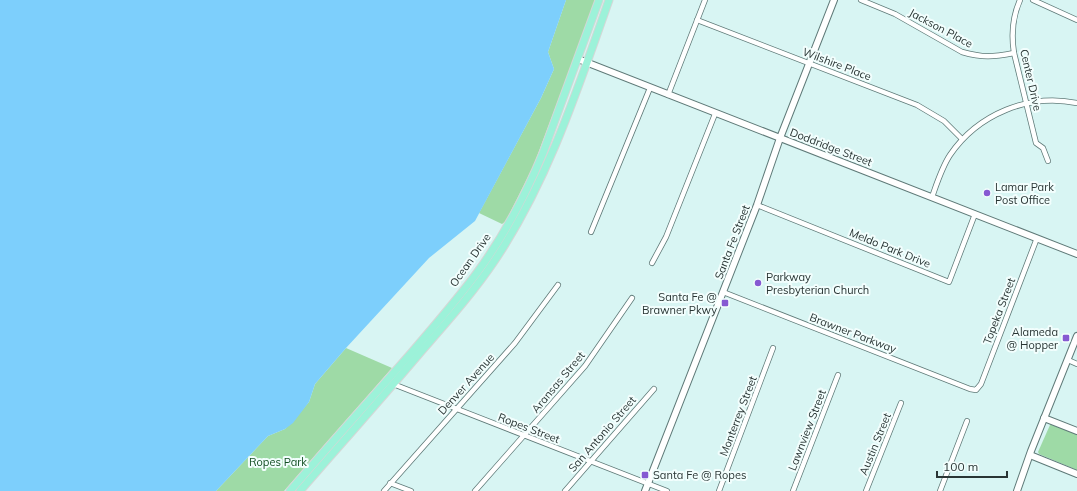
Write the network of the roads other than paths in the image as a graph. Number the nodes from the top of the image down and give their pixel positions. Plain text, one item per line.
1 (599, 0) edge
2 (609, 0) edge
3 (705, 0) edge
4 (834, 0) edge
5 (861, 0) edge
6 (1020, 0) edge
7 (1033, 0) edge
8 (697, 20) junction
9 (1077, 20) edge
10 (1014, 52) junction
11 (578, 60) junction
12 (587, 63) junction
13 (810, 64) junction
14 (650, 88) junction
15 (668, 96) junction
16 (1027, 103) junction
17 (1077, 103) edge
18 (715, 114) junction
19 (780, 138) junction
20 (962, 139) junction
21 (1048, 161) dead end
22 (528, 194) junction
23 (932, 197) junction
24 (757, 205) junction
25 (975, 214) junction
26 (591, 232) dead end
27 (1037, 238) junction
28 (1077, 254) edge
29 (652, 263) dead end
30 (558, 286) dead end
31 (723, 292) junction
32 (632, 298) dead end
33 (432, 334) junction
34 (1077, 336) edge
35 (773, 348) dead end
36 (1068, 360) junction
37 (1077, 364) edge
38 (838, 375) dead end
39 (385, 383) junction
40 (394, 384) junction
41 (654, 389) dead end
42 (976, 390) joint
43 (901, 403) dead end
44 (456, 409) junction
45 (1044, 418) junction
46 (967, 421) dead end
47 (1077, 431) edge
48 (524, 436) junction
49 (1030, 455) junction
50 (320, 456) junction
51 (327, 461) junction
52 (591, 461) junction
53 (1077, 474) edge
54 (390, 483) junction
55 (572, 483) junction
56 (648, 484) junction
57 (290, 491) edge
58 (300, 491) edge
59 (384, 491) edge
60 (411, 491) edge
61 (475, 491) edge
62 (564, 491) edge
63 (570, 491) edge
64 (645, 491) edge
65 (667, 491) edge
66 (719, 491) edge
67 (793, 491) edge
68 (866, 491) edge
69 (940, 491) edge
70 (1017, 491) edge

1 - 11 main road, Ocean Drive
2 - 12 main road, Ocean Drive
3 - 8 street
4 - 13 main road, Santa Fe Street
5 - 10 street, Jackson Place
6 - 10 street, Center Drive
7 - 9 street
8 - 13 street, Wilshire Place
8 - 15 street
10 - 16 street, Center Drive
11 - 12 main road, Doddridge Street
11 - 22 main road, Ocean Drive
12 - 14 main road, Doddridge Street
12 - 22 main road, Ocean Drive
13 - 19 main road, Santa Fe Street
13 - 20 street, Wilshire Place
14 - 15 main road, Doddridge Street
14 - 26 street
15 - 18 main road, Doddridge Street
16 - 17 street
16 - 20 street
16 - 21 street, Center Drive
18 - 19 main road, Doddridge Street
18 - 29 street
19 - 23 main road, Doddridge Street
19 - 24 main road, Santa Fe Street
20 - 23 street
22 - 33 main road, Ocean Drive
23 - 25 main road, Doddridge Street
24 - 25 street, Meldo Park Drive
24 - 31 main road, Santa Fe Street
25 - 27 main road, Doddridge Street
27 - 28 main road, Doddridge Street
27 - 42 street, Topeka Street
30 - 44 street, Denver Avenue
31 - 42 street, Brawner Parkway
31 - 56 main road, Santa Fe Street
32 - 48 street, Aransas Street
33 - 39 main road, Ocean Drive
33 - 40 main road, Ocean Drive
34 - 36 main road
35 - 66 street, Monterrey Street
36 - 37 street
36 - 45 main road
38 - 67 street, Lawnview Street
39 - 40 street, Ropes Street
39 - 50 main road, Ocean Drive
40 - 44 street, Ropes Street
40 - 51 main road, Ocean Drive
41 - 52 street, San Antonio Street
43 - 68 street, Austin Street
44 - 48 street, Ropes Street
44 - 54 street, Denver Avenue
45 - 47 main road
45 - 49 main road
46 - 69 street
48 - 52 street, Ropes Street
48 - 61 street, Aransas Street
49 - 53 main road
49 - 70 main road
50 - 51 main road
50 - 57 main road, Ocean Drive
51 - 58 main road, Ocean Drive
52 - 55 street, San Antonio Street
52 - 56 street, Ropes Street
54 - 59 street, Denver Avenue
54 - 60 street
55 - 62 street, San Antonio Street
55 - 63 street
56 - 64 main road, Santa Fe Street
56 - 65 street, Ropes Street

